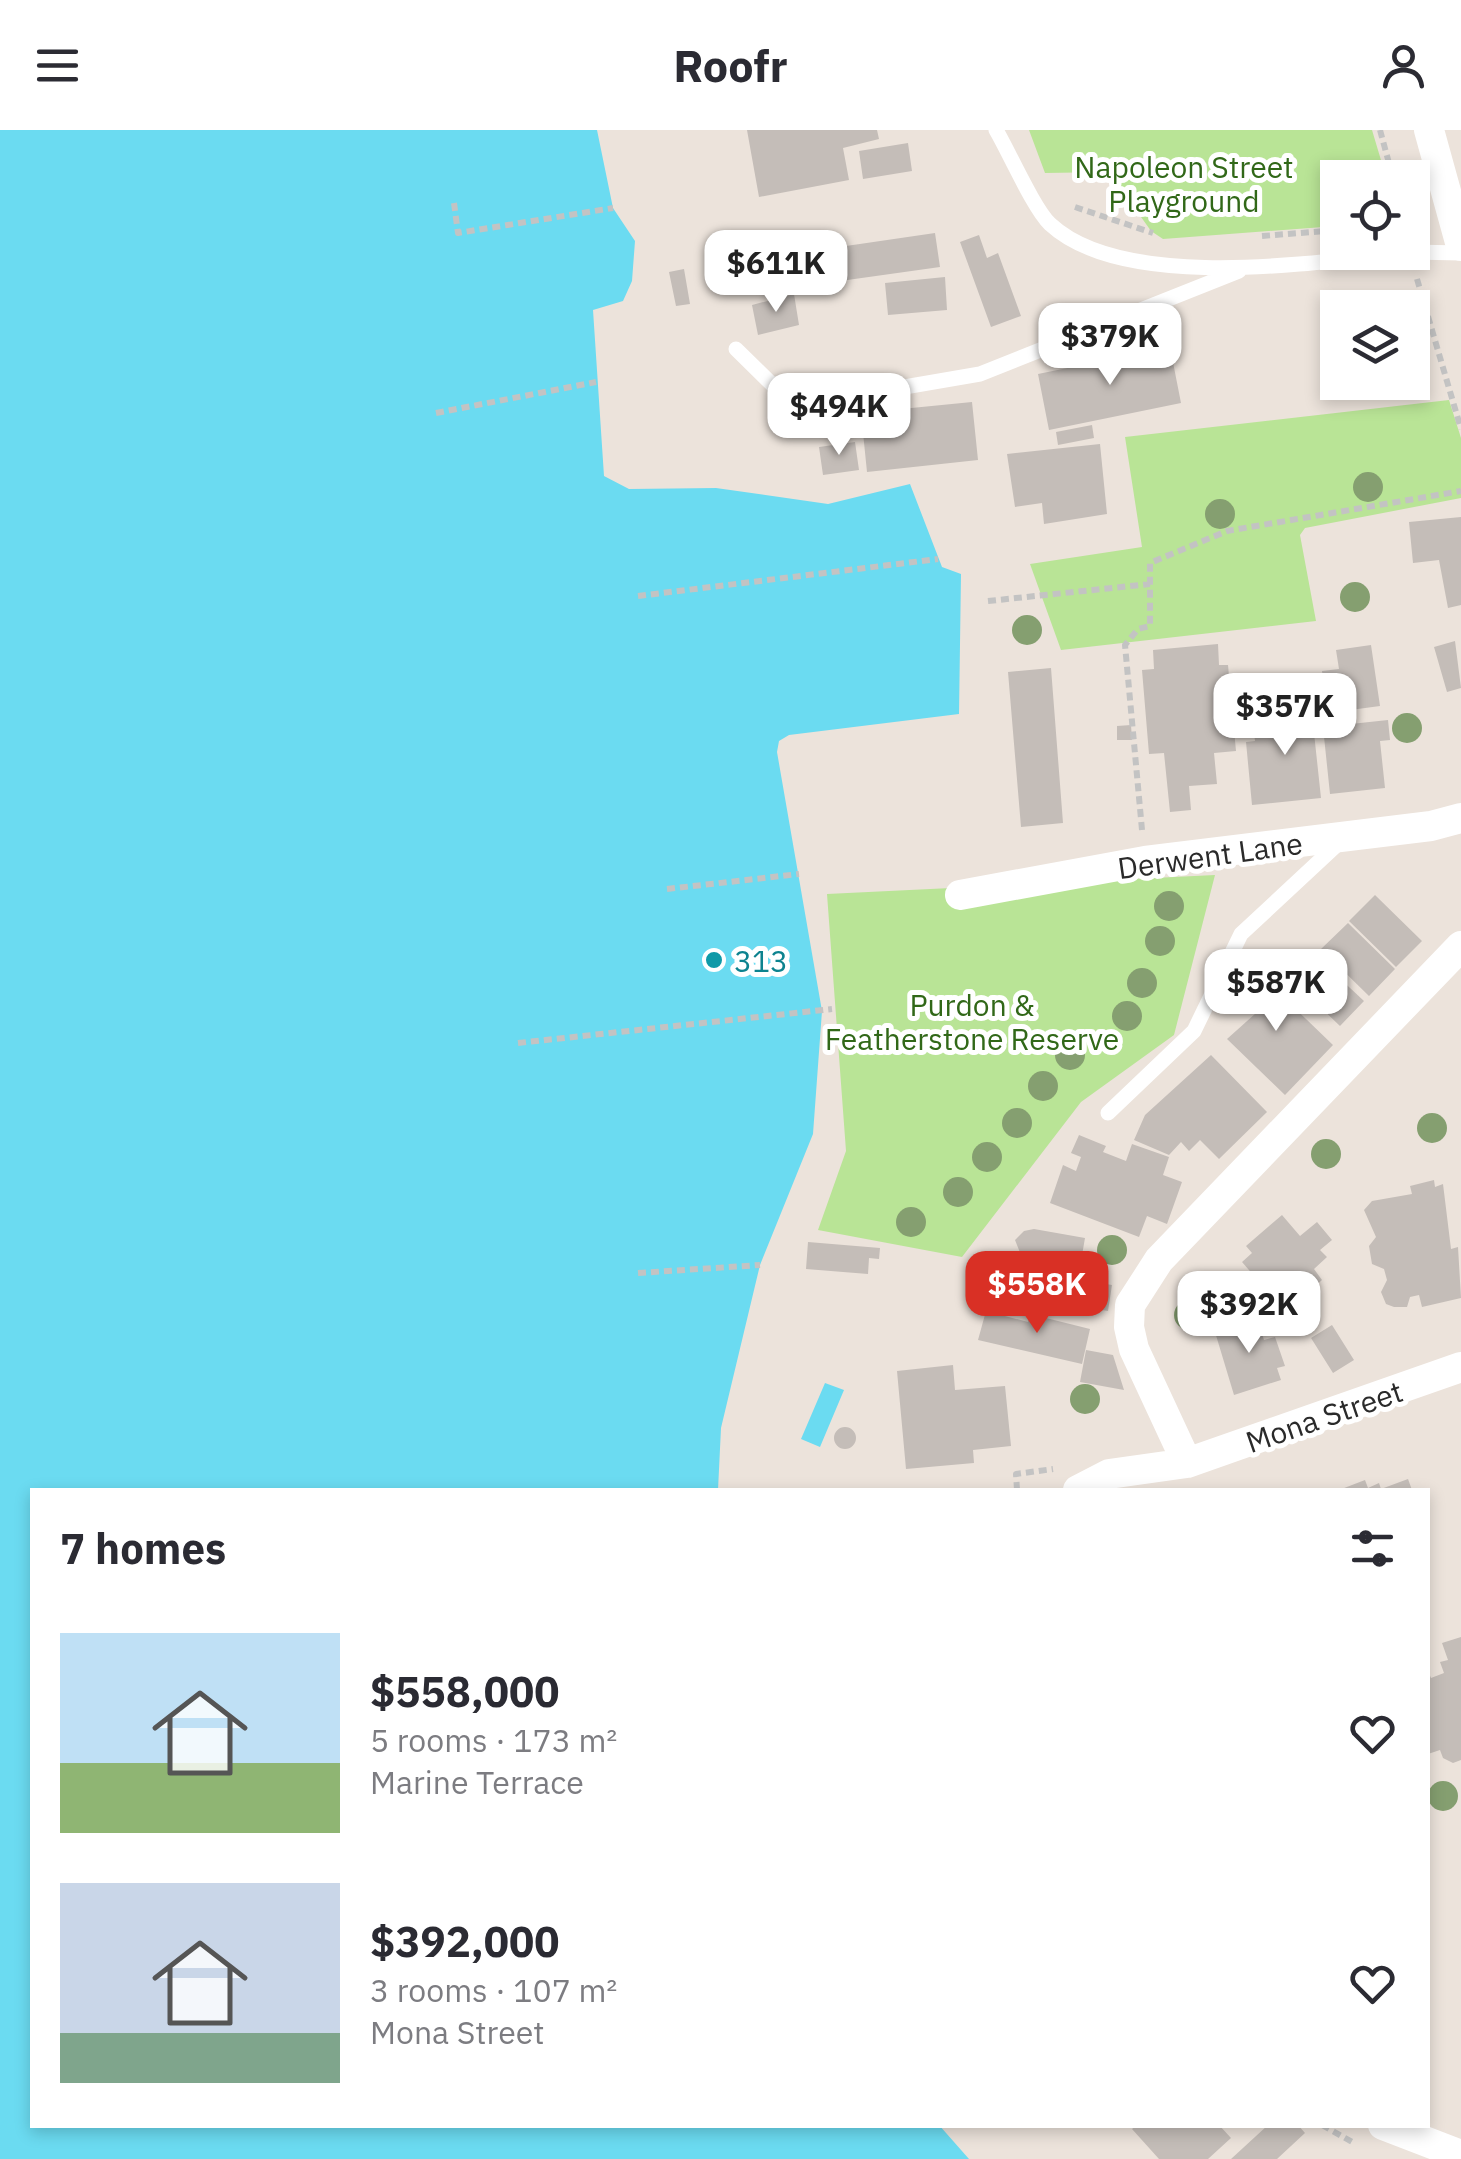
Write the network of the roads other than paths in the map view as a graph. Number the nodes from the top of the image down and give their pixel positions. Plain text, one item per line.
1 (996, 130) edge
2 (1429, 130) edge
3 (1461, 250) edge
4 (1430, 251) edge
5 (1320, 262) edge
6 (1239, 271) junction
7 (736, 350) dead end
8 (1461, 818) edge
9 (1345, 837) junction
10 (960, 895) dead end
11 (1461, 946) edge
12 (1108, 1113) dead end
13 (1461, 1368) edge
14 (1187, 1464) junction
15 (1082, 1488) edge
16 (1155, 1488) edge
17 (1391, 2128) edge
18 (1461, 2155) edge

1 - 6 lane
2 - 3 street
3 - 4 lane
5 - 6 lane
6 - 7 lane
8 - 9 street, Derwent Lane
9 - 10 street, Derwent Lane
9 - 12 lane
11 - 14 street
13 - 14 street, Mona Street
14 - 15 street
14 - 16 street
17 - 18 street

